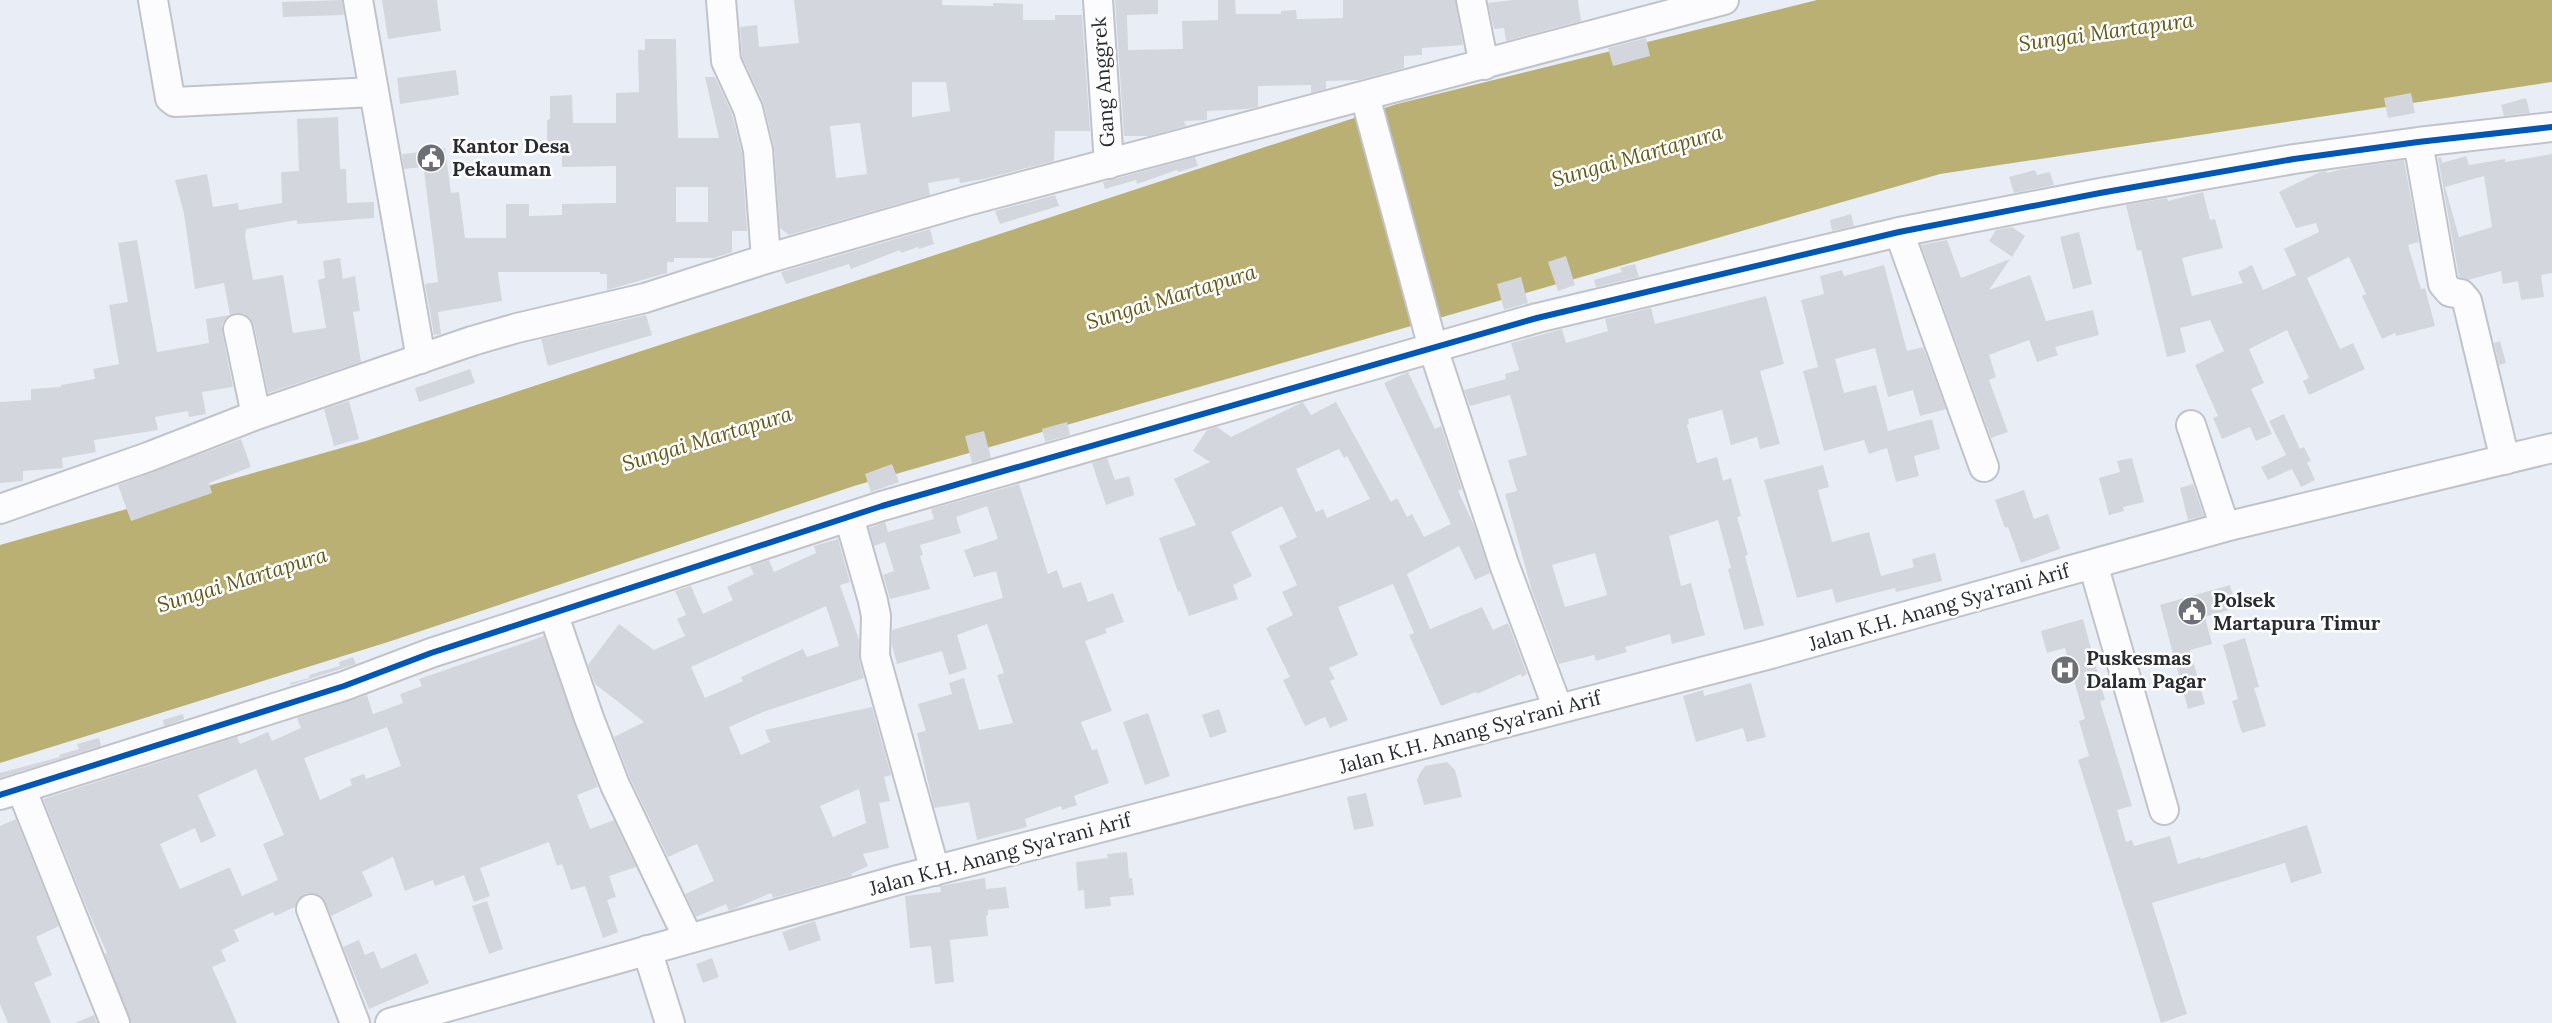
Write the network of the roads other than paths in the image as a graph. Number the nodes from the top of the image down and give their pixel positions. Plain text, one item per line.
1 (153, 0) edge
2 (358, 0) edge
3 (721, 0) edge
4 (1098, 0) edge
5 (1471, 0) edge
6 (1724, 0) edge
7 (1484, 65) junction
8 (373, 92) junction
9 (1367, 103) junction
10 (2552, 127) edge
11 (2418, 142) junction
12 (1109, 164) junction
13 (1899, 232) junction
14 (766, 259) junction
15 (238, 329) dead end
16 (1431, 338) junction
17 (421, 359) junction
18 (256, 415) junction
19 (2191, 425) dead end
20 (2552, 448) edge
21 (2505, 460) junction
22 (1984, 467) dead end
23 (0, 509) edge
24 (849, 517) junction
25 (2225, 527) junction
26 (2093, 564) junction
27 (553, 613) junction
28 (1558, 709) junction
29 (11, 791) edge
30 (2164, 810) dead end
31 (935, 871) junction
32 (311, 909) dead end
33 (688, 938) junction
34 (647, 950) junction
35 (115, 1023) edge
36 (355, 1023) edge
37 (390, 1023) edge
38 (669, 1023) edge

1 - 8 street
2 - 8 street
3 - 14 street
4 - 12 street, Gang Anggrek
5 - 7 street
6 - 7 street
7 - 9 street
8 - 17 street
9 - 12 street
9 - 16 street
10 - 11 street
11 - 13 street
11 - 21 street
12 - 14 street
13 - 16 street
13 - 22 street
14 - 17 street
15 - 18 street
16 - 24 street
16 - 28 street
17 - 18 street
18 - 23 street
19 - 25 street
20 - 21 street, Jalan K.H. Anang Sya'rani Arif
21 - 25 street, Jalan K.H. Anang Sya'rani Arif
24 - 27 street
24 - 31 street
25 - 26 street, Jalan K.H. Anang Sya'rani Arif
26 - 28 street, Jalan K.H. Anang Sya'rani Arif
26 - 30 street
27 - 29 street
27 - 33 street
28 - 31 street, Jalan K.H. Anang Sya'rani Arif
29 - 35 street
31 - 33 street, Jalan K.H. Anang Sya'rani Arif
32 - 36 street
33 - 34 street, Jalan K.H. Anang Sya'rani Arif
34 - 37 street, Jalan K.H. Anang Sya'rani Arif
34 - 38 street

